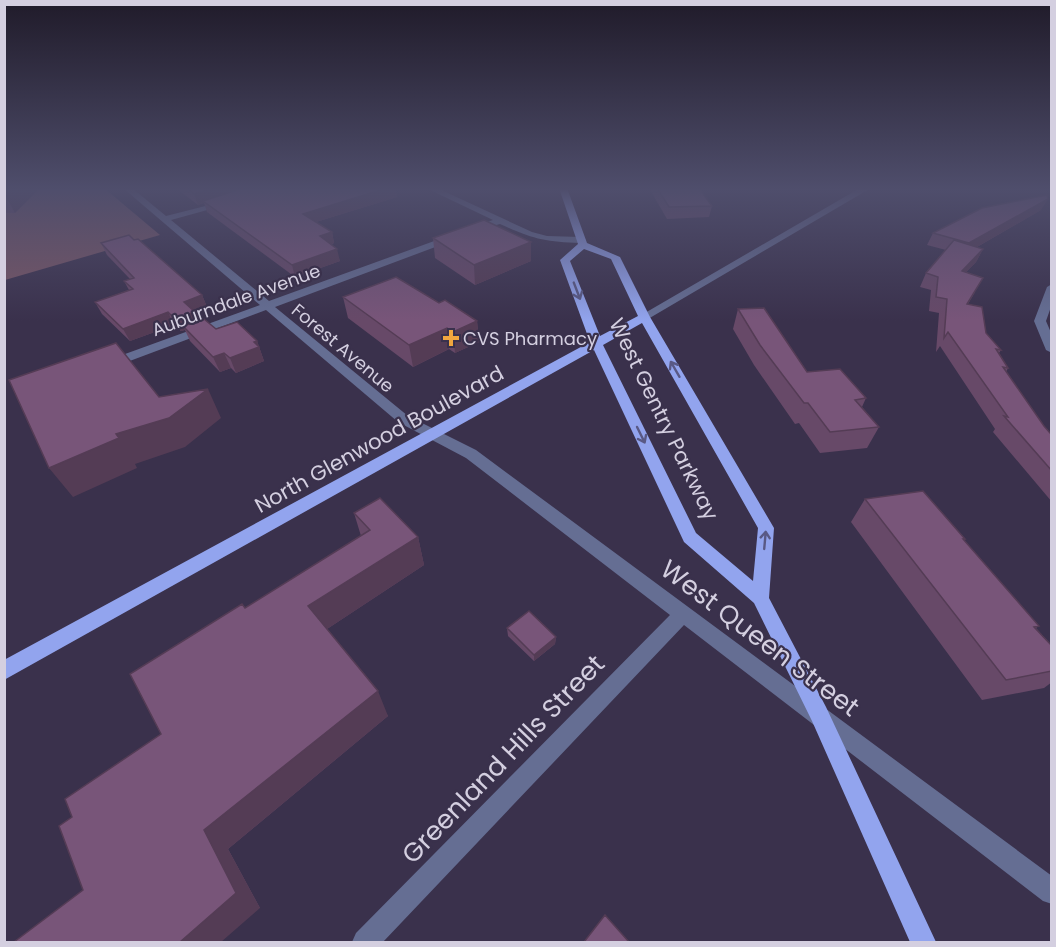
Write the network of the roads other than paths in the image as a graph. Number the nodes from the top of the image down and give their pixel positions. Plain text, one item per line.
1 (180, 232) edge
2 (468, 232) edge
3 (528, 232) edge
4 (579, 232) edge
5 (791, 232) edge
6 (582, 242) junction
7 (1052, 287) edge
8 (267, 306) junction
9 (644, 317) junction
10 (1040, 321) junction
11 (1052, 325) edge
12 (597, 344) junction
13 (1052, 350) edge
14 (94, 370) edge
15 (432, 433) junction
16 (760, 598) junction
17 (683, 614) junction
18 (4, 671) edge
19 (819, 714) junction
20 (1052, 892) edge
21 (365, 942) edge
22 (923, 942) edge

1 - 8 street, Forest Avenue
2 - 8 street, Auburndale Avenue
3 - 6 street
4 - 6 main road
5 - 9 street, North Glenwood Boulevard
6 - 9 main road, West Gentry Parkway
6 -> 12 main road, West Gentry Parkway
7 - 10 street
8 - 14 street, Auburndale Avenue
8 - 15 street, Forest Avenue
9 - 12 main road, North Glenwood Boulevard
16 -> 9 main road, West Gentry Parkway
10 - 11 street
10 - 13 street
12 - 15 main road, North Glenwood Boulevard
12 -> 16 main road, West Gentry Parkway
15 - 17 street, West Queen Street
15 - 18 main road, North Glenwood Boulevard
16 - 19 main road, West Gentry Parkway
17 - 19 street, West Queen Street
17 - 21 street, Greenland Hills Street
19 - 20 street, West Queen Street
19 - 22 main road, West Gentry Parkway

